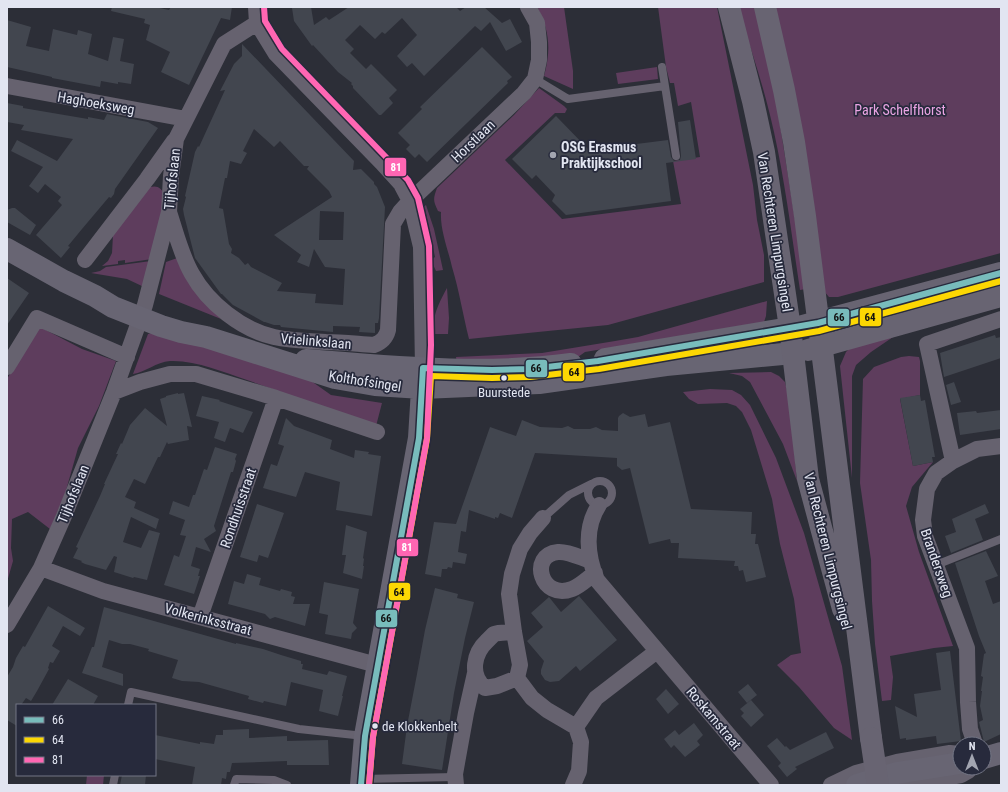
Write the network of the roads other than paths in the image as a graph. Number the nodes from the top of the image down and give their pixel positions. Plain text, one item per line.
1 (256, 7) edge
2 (528, 7) edge
3 (729, 7) edge
4 (765, 7) edge
5 (257, 24) junction
6 (662, 67) dead end
7 (535, 79) junction
8 (7, 86) edge
9 (665, 86) junction
10 (186, 119) junction
11 (176, 139) junction
12 (676, 156) dead end
13 (410, 201) junction
14 (169, 212) junction
15 (7, 249) edge
16 (85, 260) dead end
17 (1001, 273) edge
18 (1001, 296) edge
19 (143, 312) junction
20 (1001, 319) edge
21 (818, 323) junction
22 (790, 328) junction
23 (821, 347) junction
24 (793, 353) junction
25 (127, 358) junction
26 (7, 367) edge
27 (423, 378) junction
28 (114, 392) junction
29 (276, 398) junction
30 (377, 432) dead end
31 (1001, 446) edge
32 (953, 461) junction
33 (591, 484) junction
34 (599, 505) junction
35 (543, 518) joint
36 (1001, 539) edge
37 (936, 565) junction
38 (41, 568) junction
39 (200, 617) junction
40 (7, 625) edge
41 (514, 632) junction
42 (657, 651) junction
43 (377, 665) junction
44 (475, 673) junction
45 (517, 678) junction
46 (864, 692) junction
47 (128, 704) edge
48 (576, 727) junction
49 (365, 736) junction
50 (972, 736) edge
51 (952, 753) edge
52 (952, 763) edge
53 (955, 776) edge
54 (455, 781) edge
55 (361, 782) edge
56 (234, 785) edge
57 (287, 785) edge
58 (573, 785) edge
59 (771, 785) edge
60 (831, 785) edge
61 (857, 785) edge
62 (878, 785) edge
63 (905, 785) edge

1 - 5 street
2 - 7 street, Horstlaan
3 - 22 main road, Van Rechteren Limpurgsingel
4 - 21 main road, Van Rechteren Limpurgsingel
5 - 10 street, Tijhofslaan
5 - 13 street
6 - 9 lane
7 - 9 lane
7 - 13 street, Horstlaan
8 - 10 street, Haghoeksweg
9 - 12 lane
10 - 11 street, Tijhofslaan
11 - 14 street, Tijhofslaan
11 - 16 street, Tijhofslaan
13 - 14 street, Vrielinkslaan
13 - 27 street
14 - 19 street, Tijhofslaan
15 - 19 main road, Kolthofsingel
17 - 21 main road
18 - 23 main road
19 - 25 street, Tijhofslaan
19 - 27 main road, Kolthofsingel
20 - 32 street
21 - 22 main road
21 - 23 main road, Van Rechteren Limpurgsingel
22 - 24 main road, Van Rechteren Limpurgsingel
22 - 27 main road, Kolthofsingel
23 - 24 main road
23 - 46 main road, Van Rechteren Limpurgsingel
24 - 27 main road, Kolthofsingel
24 - 46 main road, Van Rechteren Limpurgsingel
25 - 26 street
25 - 28 street, Tijhofslaan
27 - 43 main road
28 - 29 street
28 - 38 street, Tijhofslaan
29 - 30 street
29 - 39 street, Rondhuisstraat
31 - 32 street, Brandersweg
32 - 37 street, Brandersweg
33 - 34 lane
33 - 34 lane
33 - 35 lane
34 - 42 street, Roskamstraat
35 - 41 street
36 - 37 lane
37 - 50 street, Brandersweg
38 - 39 street, Volkerinksstraat
38 - 40 street, Tijhofslaan
39 - 43 street, Volkerinksstraat
41 - 44 street
41 - 45 street
42 - 48 street
42 - 59 street, Roskamstraat
43 - 49 main road
44 - 45 street
44 - 54 street
45 - 48 street
46 - 62 main road, Van Rechteren Limpurgsingel, bridge
47 - 49 lane
48 - 58 street
49 - 55 main road
51 - 60 street
52 - 61 main road
53 - 63 street
54 - 55 lane
56 - 57 lane

